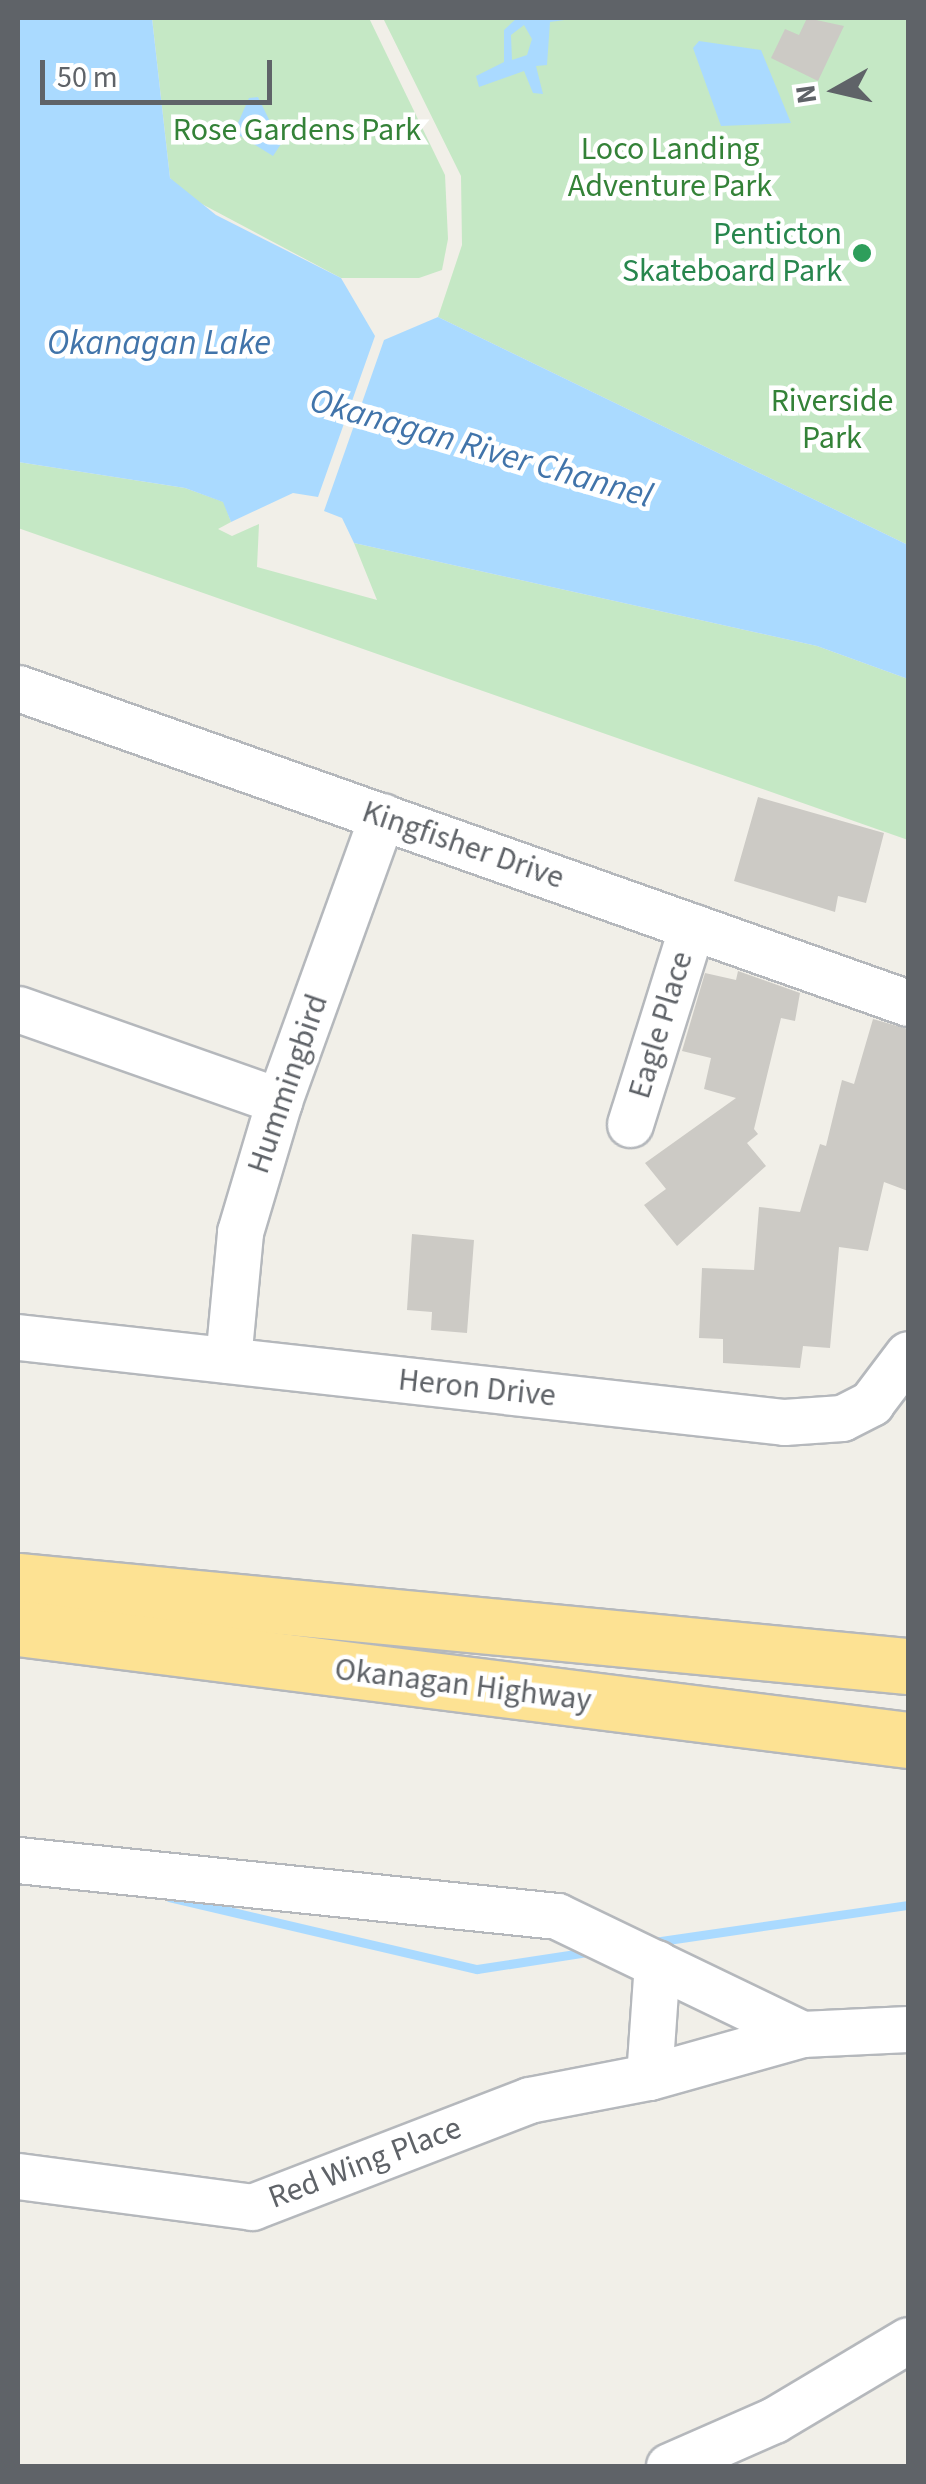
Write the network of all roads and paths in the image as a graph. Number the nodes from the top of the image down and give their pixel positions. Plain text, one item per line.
1 (18, 688) edge
2 (382, 816) junction
3 (692, 926) junction
4 (908, 1002) edge
5 (18, 1009) edge
6 (279, 1101) junction
7 (630, 1124) dead end
8 (18, 1337) edge
9 (908, 1354) edge
10 (228, 1360) junction
11 (18, 1581) edge
12 (18, 1628) edge
13 (901, 1662) edge
14 (908, 1740) edge
15 (18, 1860) edge
16 (656, 1964) junction
17 (908, 2028) edge
18 (802, 2034) junction
19 (649, 2077) junction
20 (18, 2176) edge
21 (908, 2340) edge
22 (670, 2466) edge

1 - 2 street, Kingfisher Drive
2 - 3 street, Kingfisher Drive
2 - 6 street, Hummingbird
3 - 4 street, Kingfisher Drive
3 - 7 street, Eagle Place
5 - 6 street
6 - 10 street, Hummingbird
8 - 10 street, Heron Drive
9 - 10 street, Heron Drive
11 - 13 highway, Okanagan Highway
12 - 14 highway, Okanagan Highway
15 - 16 street
16 - 18 street
16 - 19 street
17 - 18 street
18 - 19 street, Red Wing Place
19 - 20 street, Red Wing Place
21 - 22 street

